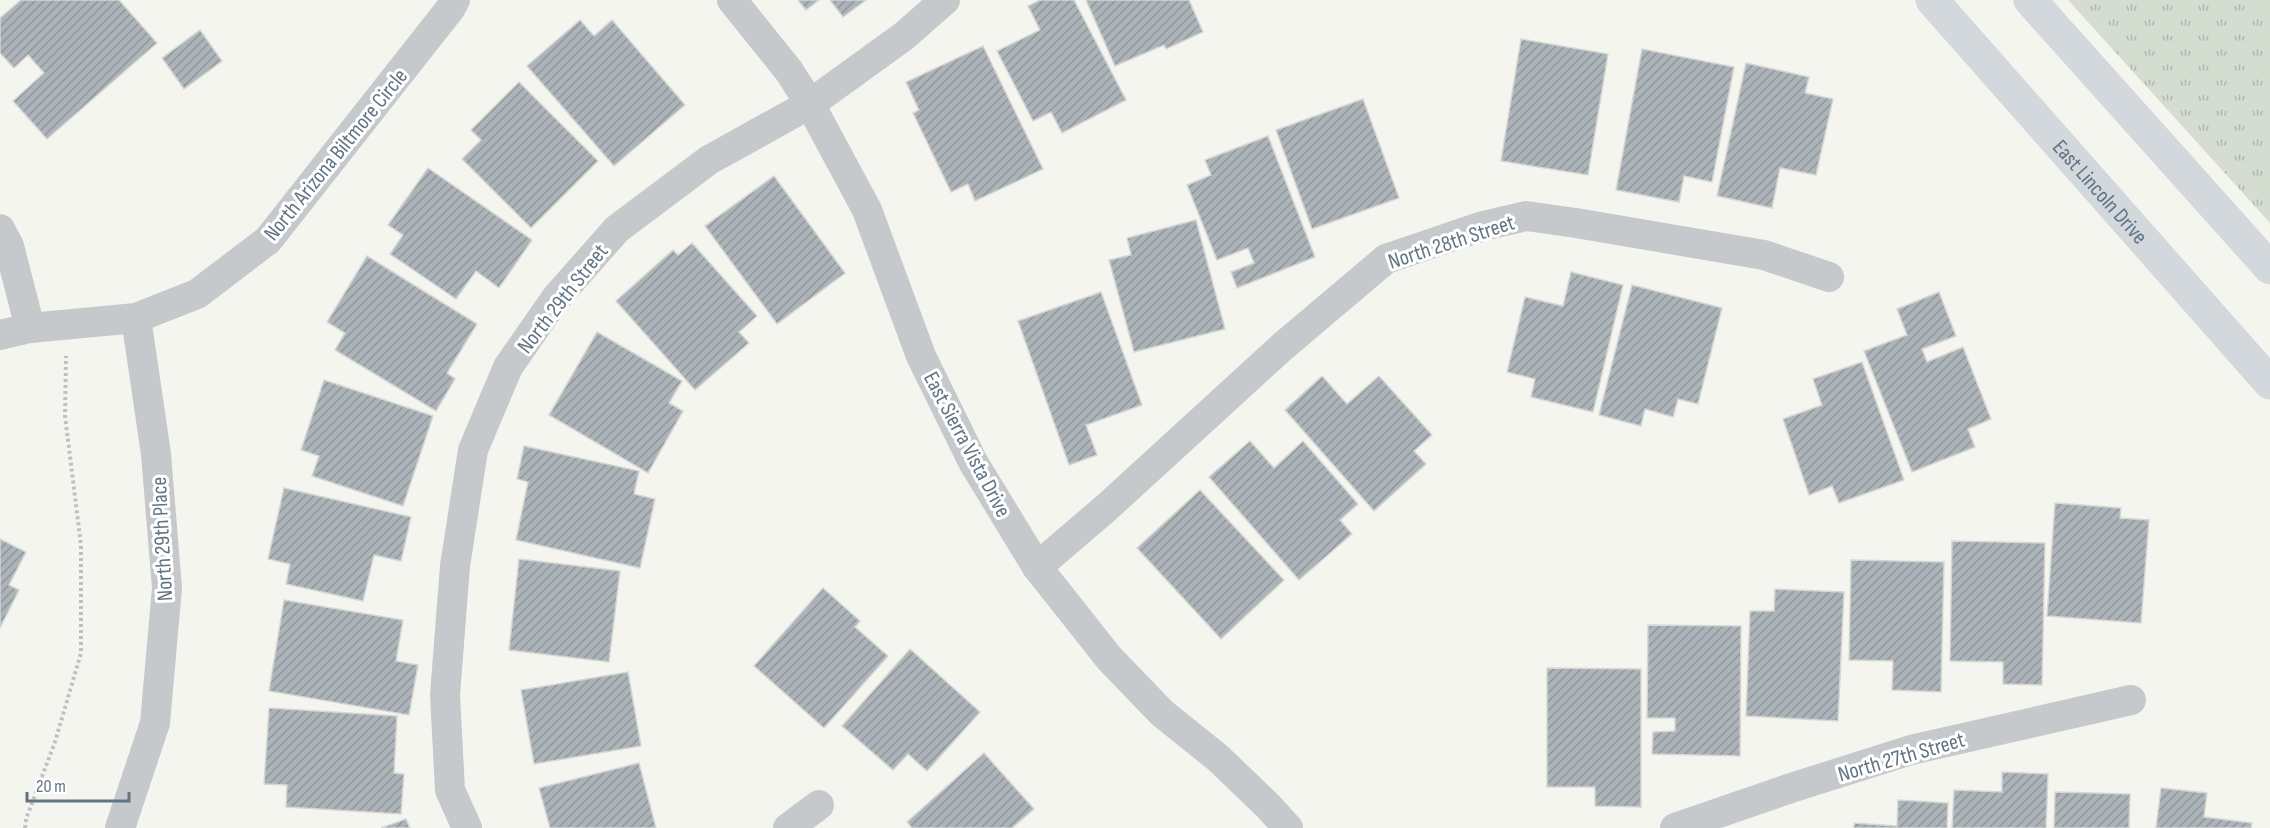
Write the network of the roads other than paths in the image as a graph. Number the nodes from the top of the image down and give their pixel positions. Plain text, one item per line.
1 (732, 0) edge
2 (945, 0) edge
3 (1932, 0) edge
4 (2030, 0) edge
5 (458, 3) edge
6 (810, 104) junction
7 (0, 228) edge
8 (2270, 268) edge
9 (1828, 277) dead end
10 (136, 318) junction
11 (30, 328) junction
12 (0, 334) edge
13 (2270, 383) edge
14 (1037, 567) junction
15 (2131, 700) dead end
16 (819, 805) dead end
17 (120, 828) edge
18 (467, 828) edge
19 (788, 828) edge
20 (1288, 828) edge
21 (1676, 828) edge

1 - 6 street, East Sierra Vista Drive
2 - 6 street, North 29th Street
3 - 13 main road, East Lincoln Drive
4 - 8 main road
5 - 10 street, North Arizona Biltmore Circle
6 - 14 street, East Sierra Vista Drive
6 - 18 street, North 29th Street
7 - 11 street
9 - 14 street, North 28th Street
10 - 11 street, North Arizona Biltmore Circle
10 - 17 street, North 29th Place
11 - 12 street, North Arizona Biltmore Circle
14 - 20 street, East Sierra Vista Drive
15 - 21 street, North 27th Street
16 - 19 street

